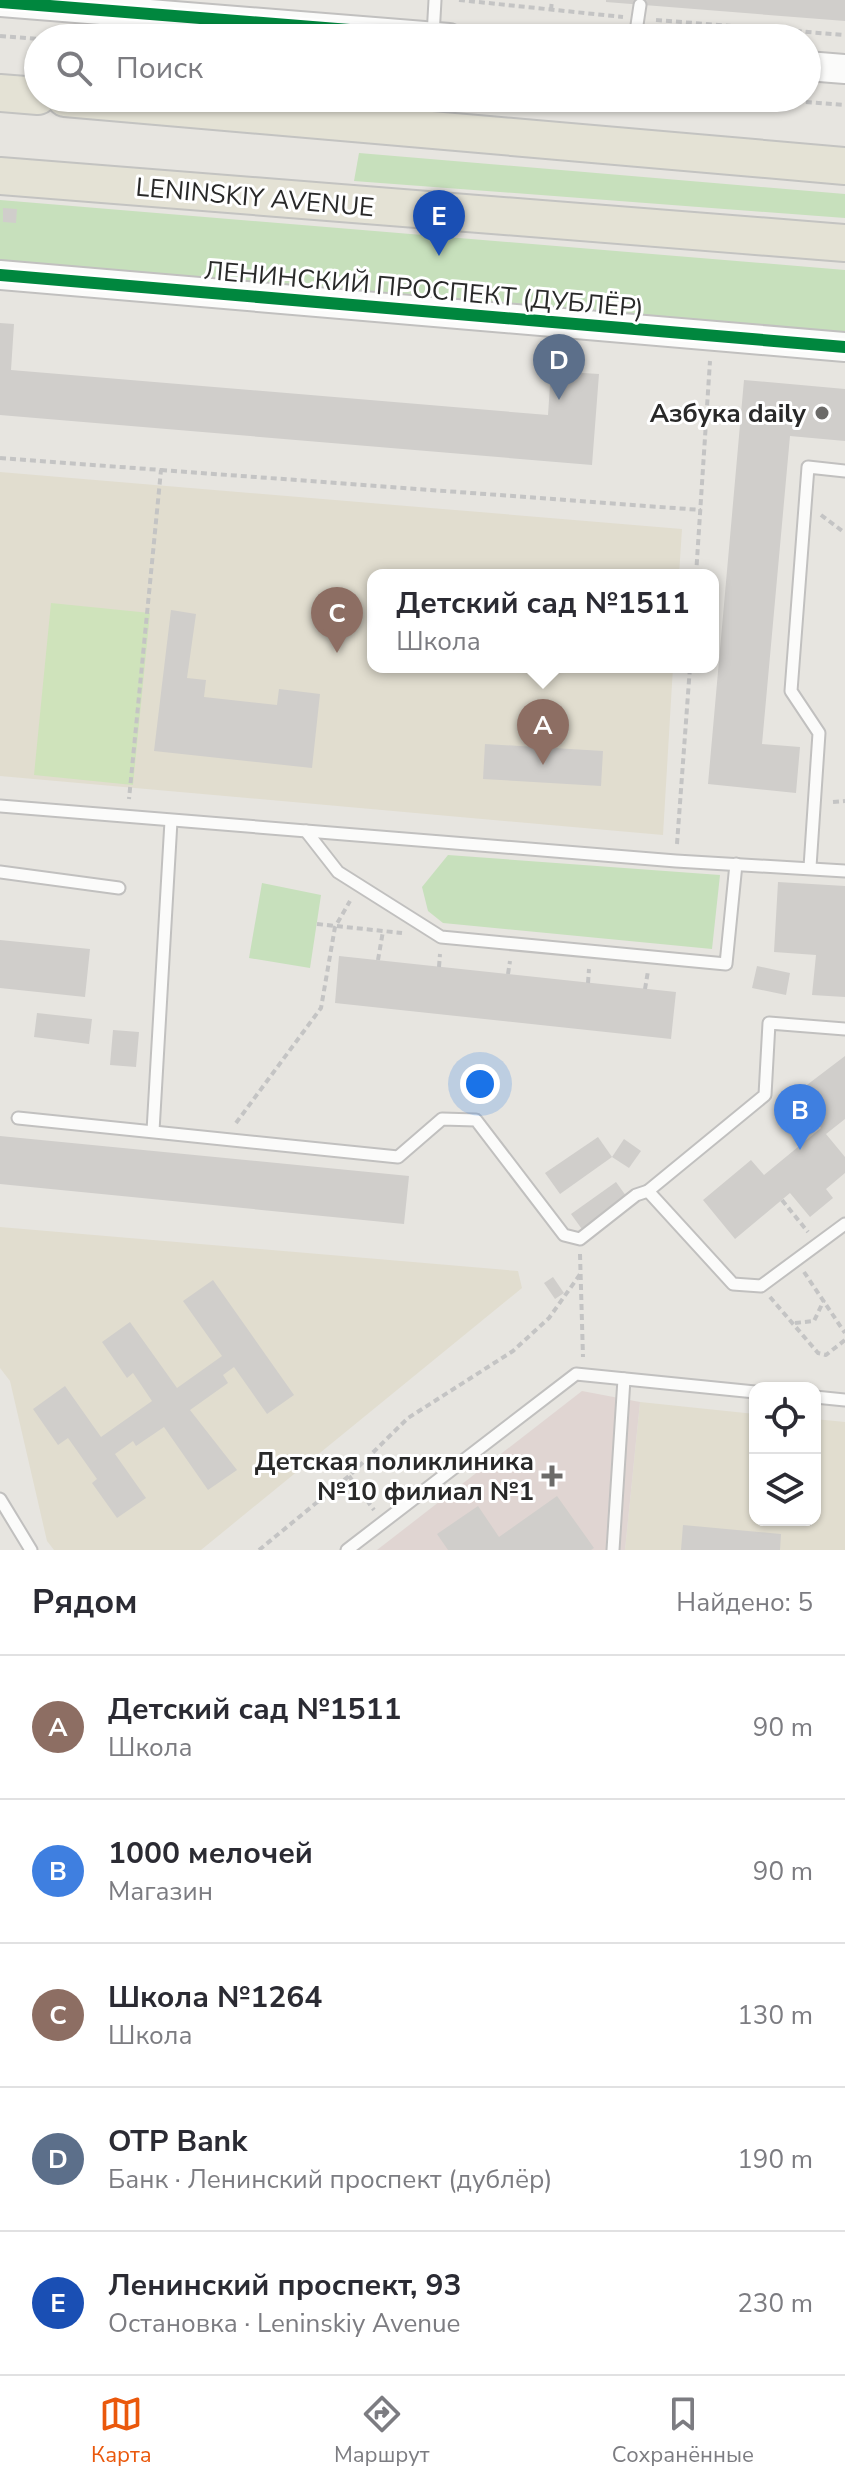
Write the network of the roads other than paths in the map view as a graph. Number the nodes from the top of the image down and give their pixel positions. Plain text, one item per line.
1 (435, 0) edge
2 (11, 2) edge
3 (640, 5) dead end
4 (316, 24) edge
5 (439, 24) edge
6 (637, 24) edge
7 (821, 67) edge
8 (845, 69) edge
9 (0, 93) edge
10 (24, 95) edge
11 (226, 112) edge
12 (845, 166) edge
13 (0, 176) edge
14 (845, 243) edge
15 (0, 275) edge
16 (845, 347) edge
17 (845, 471) edge
18 (0, 806) edge
19 (171, 821) junction
20 (306, 831) junction
21 (736, 864) junction
22 (810, 867) junction
23 (845, 871) edge
24 (0, 872) edge
25 (119, 888) dead end
26 (845, 1029) edge
27 (18, 1118) dead end
28 (153, 1131) junction
29 (648, 1191) junction
30 (845, 1224) edge
31 (624, 1379) junction
32 (749, 1391) edge
33 (821, 1398) edge
34 (845, 1400) edge
35 (1, 1506) edge
36 (31, 1550) edge
37 (347, 1550) edge
38 (613, 1550) edge

1 - 5 lane
2 - 4 street
3 - 6 lane
7 - 8 street
9 - 10 main road
11 - 12 main road
13 - 14 main road, LENINSKIY AVENUE
15 - 16 street, ЛЕНИНСКИЙ ПРОСПЕКТ (ДУБЛЁР)
17 - 22 lane
18 - 19 lane
19 - 20 lane
19 - 28 lane
20 - 21 lane
20 - 21 lane
21 - 22 lane
22 - 23 lane
24 - 25 lane
26 - 29 lane
27 - 28 lane
28 - 29 lane
29 - 30 lane
31 - 32 lane
31 - 37 lane
31 - 38 lane
33 - 34 lane
35 - 36 lane

